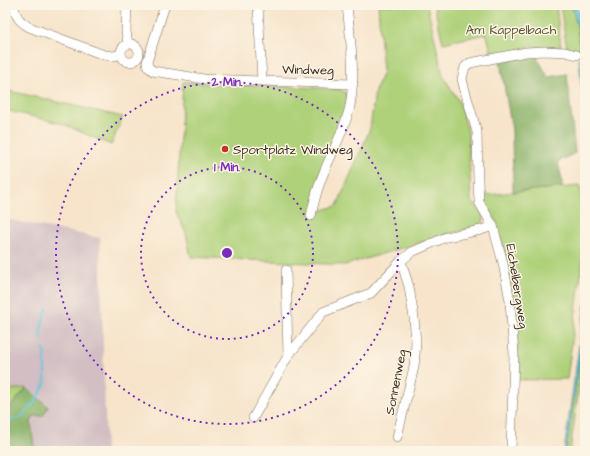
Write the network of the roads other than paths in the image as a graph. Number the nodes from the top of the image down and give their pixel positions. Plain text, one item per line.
1 (14, 5) edge
2 (127, 5) edge
3 (165, 5) edge
4 (258, 5) edge
5 (347, 5) edge
6 (128, 44) junction
7 (121, 54) junction
8 (577, 55) dead end
9 (262, 82) junction
10 (353, 84) junction
11 (311, 216) dead end
12 (493, 226) junction
13 (401, 261) junction
14 (286, 270) dead end
15 (288, 356) junction
16 (253, 418) dead end
17 (397, 437) dead end
18 (511, 451) edge

1 - 7 street
2 - 6 street
3 - 9 street, Windweg
4 - 9 street
5 - 10 street
6 - 7 street
6 - 7 street
8 - 12 street, Eichelbergweg
9 - 10 street, Windweg
10 - 11 street
12 - 13 street
12 - 18 street, Eichelbergweg
13 - 15 street
13 - 17 street, Sonnenweg
14 - 15 street
15 - 16 street

